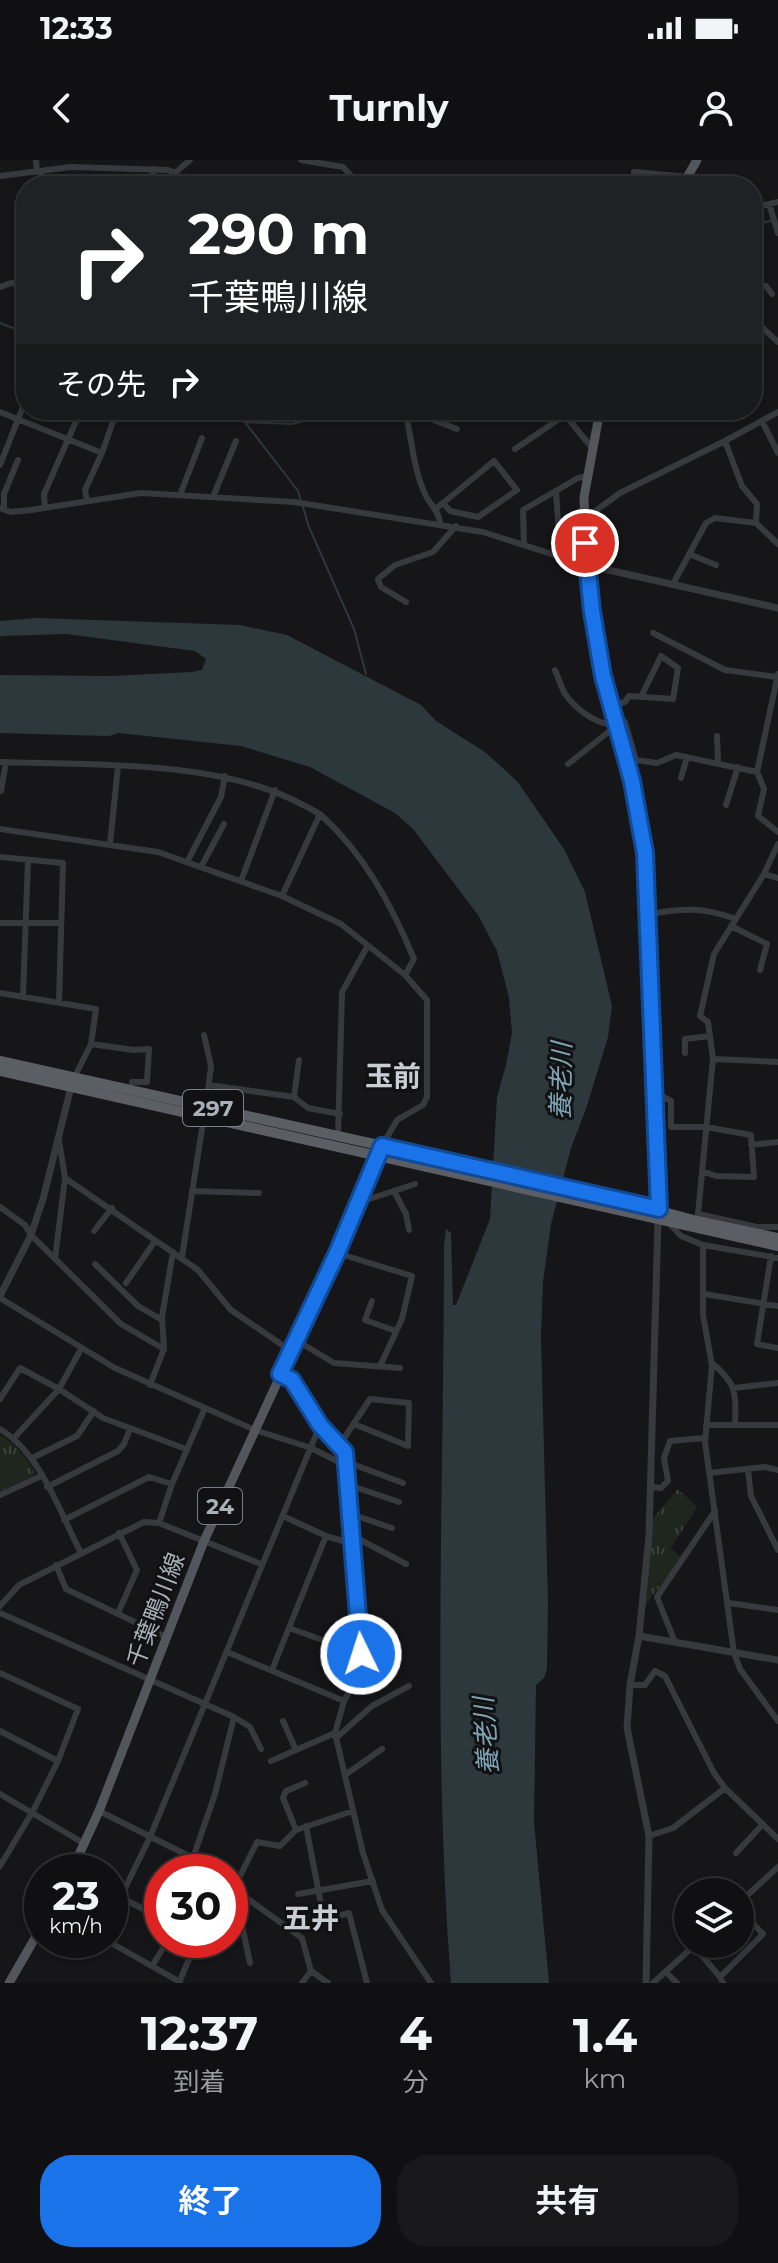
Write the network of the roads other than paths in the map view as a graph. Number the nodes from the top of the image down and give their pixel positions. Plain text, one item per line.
1 (36, 160) edge
2 (190, 160) edge
3 (301, 160) edge
4 (84, 163) edge
5 (132, 164) edge
6 (153, 169) junction
7 (39, 172) junction
8 (634, 172) dead end
9 (175, 173) junction
10 (0, 176) edge
11 (40, 176) edge
12 (153, 176) edge
13 (175, 176) edge
14 (351, 176) edge
15 (657, 176) edge
16 (778, 202) edge
17 (769, 204) junction
18 (762, 206) edge
19 (778, 233) edge
20 (762, 285) edge
21 (772, 294) dead end
22 (762, 327) edge
23 (778, 342) edge
24 (778, 412) edge
25 (18, 420) edge
26 (21, 420) edge
27 (77, 420) edge
28 (114, 420) edge
29 (407, 420) edge
30 (434, 420) edge
31 (553, 420) edge
32 (569, 420) edge
33 (598, 420) edge
34 (762, 421) junction
35 (457, 429) dead end
36 (202, 438) dead end
37 (69, 439) junction
38 (236, 441) dead end
39 (725, 441) junction
40 (592, 448) junction
41 (515, 449) dead end
42 (102, 453) junction
43 (778, 453) edge
44 (18, 460) dead end
45 (0, 465) edge
46 (587, 476) junction
47 (556, 491) junction
48 (180, 495) junction
49 (213, 497) junction
50 (87, 501) junction
51 (443, 503) junction
52 (2, 508) edge
53 (45, 508) junction
54 (435, 509) junction
55 (583, 520) junction
56 (440, 523) junction
57 (756, 523) junction
58 (456, 526) junction
59 (559, 535) dead end
60 (524, 544) junction
61 (778, 544) edge
62 (689, 554) junction
63 (586, 565) junction
64 (716, 565) dead end
65 (673, 584) junction
66 (406, 602) dead end
67 (778, 608) edge
68 (653, 633) dead end
69 (555, 670) dead end
70 (777, 675) edge
71 (641, 697) junction
72 (610, 706) junction
73 (616, 726) junction
74 (717, 736) dead end
75 (687, 757) junction
76 (3, 762) edge
77 (718, 762) junction
78 (568, 764) dead end
79 (118, 766) junction
80 (738, 767) junction
81 (757, 772) junction
82 (225, 776) junction
83 (681, 778) dead end
84 (275, 790) junction
85 (1, 791) edge
86 (726, 805) dead end
87 (320, 814) junction
88 (224, 824) dead end
89 (0, 829) edge
90 (778, 832) edge
91 (110, 844) junction
92 (778, 844) edge
93 (0, 857) edge
94 (28, 860) junction
95 (187, 862) junction
96 (201, 867) junction
97 (764, 874) junction
98 (778, 878) edge
99 (241, 881) junction
100 (282, 896) junction
101 (649, 914) junction
102 (733, 922) junction
103 (0, 923) edge
104 (24, 923) junction
105 (60, 923) junction
106 (367, 947) junction
107 (760, 970) dead end
108 (405, 975) junction
109 (0, 993) edge
110 (23, 996) junction
111 (59, 1002) junction
112 (204, 1035) dead end
113 (710, 1036) junction
114 (91, 1044) junction
115 (685, 1053) dead end
116 (713, 1059) junction
117 (299, 1060) dead end
118 (0, 1061) edge
119 (778, 1062) edge
120 (0, 1071) edge
121 (132, 1082) dead end
122 (72, 1083) junction
123 (209, 1085) junction
124 (654, 1092) junction
125 (294, 1097) junction
126 (205, 1111) junction
127 (340, 1114) junction
128 (706, 1127) junction
129 (338, 1137) junction
130 (58, 1138) junction
131 (778, 1142) edge
132 (751, 1145) junction
133 (380, 1151) junction
134 (426, 1161) junction
135 (702, 1171) junction
136 (65, 1178) junction
137 (415, 1184) dead end
138 (192, 1191) junction
139 (394, 1191) junction
140 (259, 1193) dead end
141 (357, 1203) junction
142 (0, 1207) edge
143 (112, 1208) junction
144 (662, 1217) junction
145 (697, 1221) junction
146 (778, 1227) edge
147 (409, 1230) dead end
148 (94, 1231) dead end
149 (31, 1235) junction
150 (778, 1238) edge
151 (155, 1241) junction
152 (703, 1245) junction
153 (778, 1246) edge
154 (173, 1252) junction
155 (337, 1253) junction
156 (182, 1257) junction
157 (774, 1257) edge
158 (55, 1259) junction
159 (95, 1264) dead end
160 (126, 1283) dead end
161 (704, 1294) junction
162 (0, 1297) edge
163 (372, 1301) dead end
164 (762, 1303) junction
165 (778, 1306) edge
166 (162, 1320) junction
167 (396, 1331) junction
168 (296, 1340) junction
169 (778, 1348) edge
170 (81, 1349) junction
171 (164, 1349) junction
172 (291, 1351) junction
173 (711, 1362) junction
174 (380, 1366) junction
175 (400, 1368) dead end
176 (280, 1374) junction
177 (778, 1383) edge
178 (150, 1385) junction
179 (734, 1388) junction
180 (59, 1389) junction
181 (0, 1399) edge
182 (205, 1408) junction
183 (94, 1411) junction
184 (354, 1424) junction
185 (320, 1425) junction
186 (706, 1425) junction
187 (735, 1425) junction
188 (778, 1425) edge
189 (0, 1429) edge
190 (130, 1429) junction
191 (255, 1430) junction
192 (14, 1438) junction
193 (705, 1438) junction
194 (339, 1446) junction
195 (311, 1448) junction
196 (186, 1449) junction
197 (32, 1458) junction
198 (347, 1464) junction
199 (748, 1470) junction
200 (778, 1470) edge
201 (709, 1473) junction
202 (41, 1476) junction
203 (403, 1483) dead end
204 (172, 1484) junction
205 (349, 1485) junction
206 (47, 1487) junction
207 (651, 1487) junction
208 (0, 1495) edge
209 (399, 1502) dead end
210 (715, 1511) junction
211 (351, 1514) junction
212 (283, 1516) junction
213 (64, 1520) junction
214 (159, 1523) junction
215 (392, 1528) dead end
216 (119, 1533) junction
217 (326, 1536) junction
218 (353, 1540) junction
219 (204, 1541) junction
220 (778, 1550) edge
221 (81, 1553) junction
222 (261, 1564) junction
223 (406, 1564) dead end
224 (56, 1565) junction
225 (729, 1603) junction
226 (0, 1606) edge
227 (778, 1610) edge
228 (0, 1613) edge
229 (118, 1613) junction
230 (289, 1628) junction
231 (639, 1636) junction
232 (166, 1637) junction
233 (675, 1642) junction
234 (227, 1652) junction
235 (734, 1653) junction
236 (361, 1654) junction
237 (778, 1660) edge
238 (272, 1670) junction
239 (0, 1673) edge
240 (150, 1680) junction
241 (630, 1685) junction
242 (409, 1686) dead end
243 (344, 1701) junction
244 (205, 1704) junction
245 (234, 1717) junction
246 (778, 1720) edge
247 (283, 1721) dead end
248 (0, 1731) edge
249 (335, 1736) junction
250 (261, 1749) dead end
251 (382, 1749) dead end
252 (296, 1750) junction
253 (58, 1761) junction
254 (271, 1761) dead end
255 (345, 1775) junction
256 (305, 1783) dead end
257 (725, 1788) junction
258 (0, 1794) edge
259 (33, 1811) junction
260 (99, 1811) junction
261 (353, 1811) junction
262 (763, 1824) junction
263 (306, 1826) junction
264 (296, 1830) junction
265 (649, 1836) junction
266 (150, 1837) junction
267 (778, 1839) edge
268 (85, 1844) junction
269 (736, 1853) dead end
270 (80, 1854) edge
271 (185, 1854) edge
272 (194, 1854) edge
273 (3, 1855) edge
274 (248, 1858) edge
275 (0, 1866) edge
276 (778, 1867) edge
277 (128, 1881) edge
278 (373, 1881) junction
279 (754, 1889) edge
280 (317, 1890) junction
281 (298, 1894) dead end
282 (248, 1899) edge
283 (754, 1925) edge
284 (754, 1944) edge
285 (128, 1952) edge
286 (248, 1955) edge
287 (24, 1957) edge
288 (157, 1958) edge
289 (190, 1958) edge
290 (681, 1958) edge
291 (705, 1958) edge
292 (742, 1958) edge
293 (250, 1963) dead end
294 (152, 1966) junction
295 (311, 1971) junction
296 (666, 1972) junction
297 (722, 1980) edge
298 (180, 1982) edge
299 (9, 1983) edge
300 (302, 1983) edge
301 (328, 1983) edge
302 (367, 1983) edge
303 (431, 1983) edge
304 (646, 1983) edge
305 (653, 1983) edge
306 (677, 1983) edge

1 - 7 street
2 - 9 street
3 - 14 street
4 - 5 street
4 - 7 street
5 - 6 street
6 - 9 street
6 - 12 street
7 - 10 street
7 - 11 street
8 - 15 street
9 - 13 street
16 - 17 street
17 - 18 street
17 - 19 street
20 - 21 street
22 - 23 street
24 - 34 street
25 - 45 street
26 - 37 street
27 - 37 street
28 - 42 street
29 - 54 street
30 - 35 street
31 - 41 street
32 - 40 street
33 - 40 main road
34 - 39 street
34 - 43 street
36 - 48 street
37 - 42 street
37 - 53 street
38 - 49 street
39 - 55 street
39 - 57 street
40 - 46 main road
42 - 50 street
44 - 52 street
46 - 47 street
46 - 55 main road
47 - 59 street
47 - 60 street
48 - 49 street
48 - 50 street
49 - 56 street
50 - 53 street
51 - 51 street
51 - 54 street
52 - 53 street
54 - 56 street
55 - 63 main road
56 - 58 street
57 - 61 street
57 - 62 street
58 - 60 street
58 - 66 street
60 - 63 street
62 - 64 street
62 - 65 street
63 - 65 street
63 - 72 main road
65 - 67 street
68 - 70 street
69 - 73 street
70 - 81 street
71 - 71 street
71 - 72 street
72 - 73 main road
73 - 75 street
73 - 78 street
73 - 101 main road
74 - 77 street
75 - 77 street
75 - 83 street
76 - 79 street
76 - 85 street
77 - 80 street
79 - 82 street
79 - 91 street
80 - 81 street
80 - 86 street
81 - 90 street
82 - 84 street
82 - 95 street
84 - 87 street
84 - 99 street
87 - 100 street
87 - 108 street
88 - 96 street
89 - 91 street
91 - 95 street
92 - 97 street
93 - 94 street
94 - 104 street
94 - 105 street
95 - 96 street
96 - 99 street
97 - 98 street
97 - 102 street
99 - 100 street
100 - 106 street
101 - 102 street
101 - 124 main road
102 - 107 street
102 - 113 street
103 - 104 street
104 - 105 street
104 - 110 street
105 - 111 street
106 - 108 street
106 - 127 street
108 - 133 street
109 - 110 street
110 - 111 street
111 - 114 street
112 - 123 street
113 - 115 street
113 - 116 street
114 - 121 street
114 - 122 street
116 - 119 street
116 - 128 street
117 - 125 street
118 - 122 highway, 297
120 - 122 highway, 297
122 - 126 highway, 297
122 - 130 street
123 - 125 street
123 - 126 street
124 - 128 street
124 - 144 main road
125 - 127 street
126 - 129 highway, 297
126 - 133 highway, 297
126 - 138 street
127 - 129 street
128 - 132 street
128 - 135 street
129 - 133 highway, 297
130 - 136 street
130 - 149 street
131 - 132 street
132 - 135 street
133 - 134 highway, 297
133 - 141 main road, 千葉鴨川線 / 24
134 - 144 highway, 297
134 - 144 highway, 297
135 - 145 street
136 - 143 street
136 - 158 street
137 - 139 street
138 - 140 street
138 - 156 street
139 - 141 street
139 - 147 street
141 - 155 main road, 千葉鴨川線 / 24
142 - 149 street
143 - 148 street
143 - 151 street
144 - 145 highway, 297
144 - 152 street
144 - 207 street
145 - 146 street
145 - 150 highway, 297
145 - 153 highway, 297
149 - 158 street
149 - 162 street
151 - 154 street
151 - 160 street
152 - 157 street
152 - 161 street
154 - 156 street
154 - 166 street
155 - 167 street
155 - 168 main road, 千葉鴨川線 / 24
156 - 172 street
157 - 164 street
158 - 171 street
159 - 166 street
161 - 164 street
161 - 173 street
162 - 170 street
163 - 167 street
164 - 165 street
164 - 169 street
166 - 171 street
167 - 174 street
168 - 172 main road, 千葉鴨川線 / 24
168 - 174 street
170 - 178 street
170 - 180 street
171 - 178 street
172 - 176 main road, 千葉鴨川線 / 24
173 - 179 street
173 - 186 street
174 - 175 street
176 - 185 street
176 - 191 main road, 千葉鴨川線 / 24
177 - 179 street
178 - 182 street
179 - 187 street
180 - 181 street
180 - 183 street
180 - 192 street
182 - 191 street
182 - 196 street
183 - 190 street
183 - 197 street
184 - 184 street
184 - 194 street
185 - 194 street
185 - 195 street
186 - 187 street
186 - 193 street
187 - 188 street
189 - 192 street
190 - 196 street
190 - 206 street
191 - 195 street
191 - 219 main road, 千葉鴨川線 / 24
192 - 197 street
193 - 201 street
193 - 207 street
194 - 198 street
195 - 198 street
195 - 212 street
196 - 204 street
197 - 202 street
198 - 203 street
198 - 205 street
199 - 200 street
199 - 201 street
199 - 220 street
201 - 210 street
202 - 206 street
202 - 208 street
204 - 213 street
204 - 214 street
205 - 209 street
205 - 211 street
206 - 213 street
207 - 231 street
210 - 225 street
210 - 233 street
211 - 215 street
211 - 218 street
212 - 217 street
212 - 222 street
213 - 221 street
214 - 216 street
214 - 219 street
216 - 221 street
216 - 229 street
217 - 218 street
217 - 230 street
218 - 223 street
218 - 236 street
219 - 222 street
219 - 232 main road, 千葉鴨川線 / 24
221 - 224 street
222 - 234 street
224 - 226 street
224 - 229 street
225 - 227 street
225 - 235 street
228 - 240 street
229 - 232 street
230 - 236 street
230 - 238 street
231 - 233 street
231 - 241 street
232 - 240 main road, 千葉鴨川線 / 24
233 - 235 street
234 - 238 street
234 - 244 street
235 - 237 street
235 - 246 street
236 - 243 street
238 - 243 street
239 - 253 street
240 - 244 street
240 - 260 main road, 千葉鴨川線 / 24
241 - 257 street
241 - 265 street
242 - 249 street
243 - 249 street
244 - 245 street
244 - 266 street
245 - 250 street
245 - 272 street
247 - 252 street
248 - 253 street
249 - 252 street
249 - 255 street
251 - 255 street
252 - 254 street
253 - 259 street
255 - 261 street
256 - 264 street
257 - 262 street
257 - 265 street
258 - 259 street
259 - 268 street
259 - 273 street
260 - 266 street
260 - 268 main road, 千葉鴨川線 / 24
261 - 263 street
261 - 278 street
262 - 267 street
262 - 269 street
263 - 264 street
263 - 280 street
264 - 274 street
265 - 304 street
266 - 271 street
266 - 277 street
268 - 270 main road, 千葉鴨川線 / 24
273 - 275 street
276 - 279 street
278 - 280 street
278 - 303 street
280 - 281 street
280 - 302 street
282 - 295 street
283 - 284 street
285 - 294 street
286 - 293 street
287 - 299 main road
288 - 294 street
289 - 298 street
290 - 296 street
291 - 297 street
292 - 297 street
294 - 298 street
295 - 300 street
295 - 301 street
296 - 305 street
296 - 306 street

